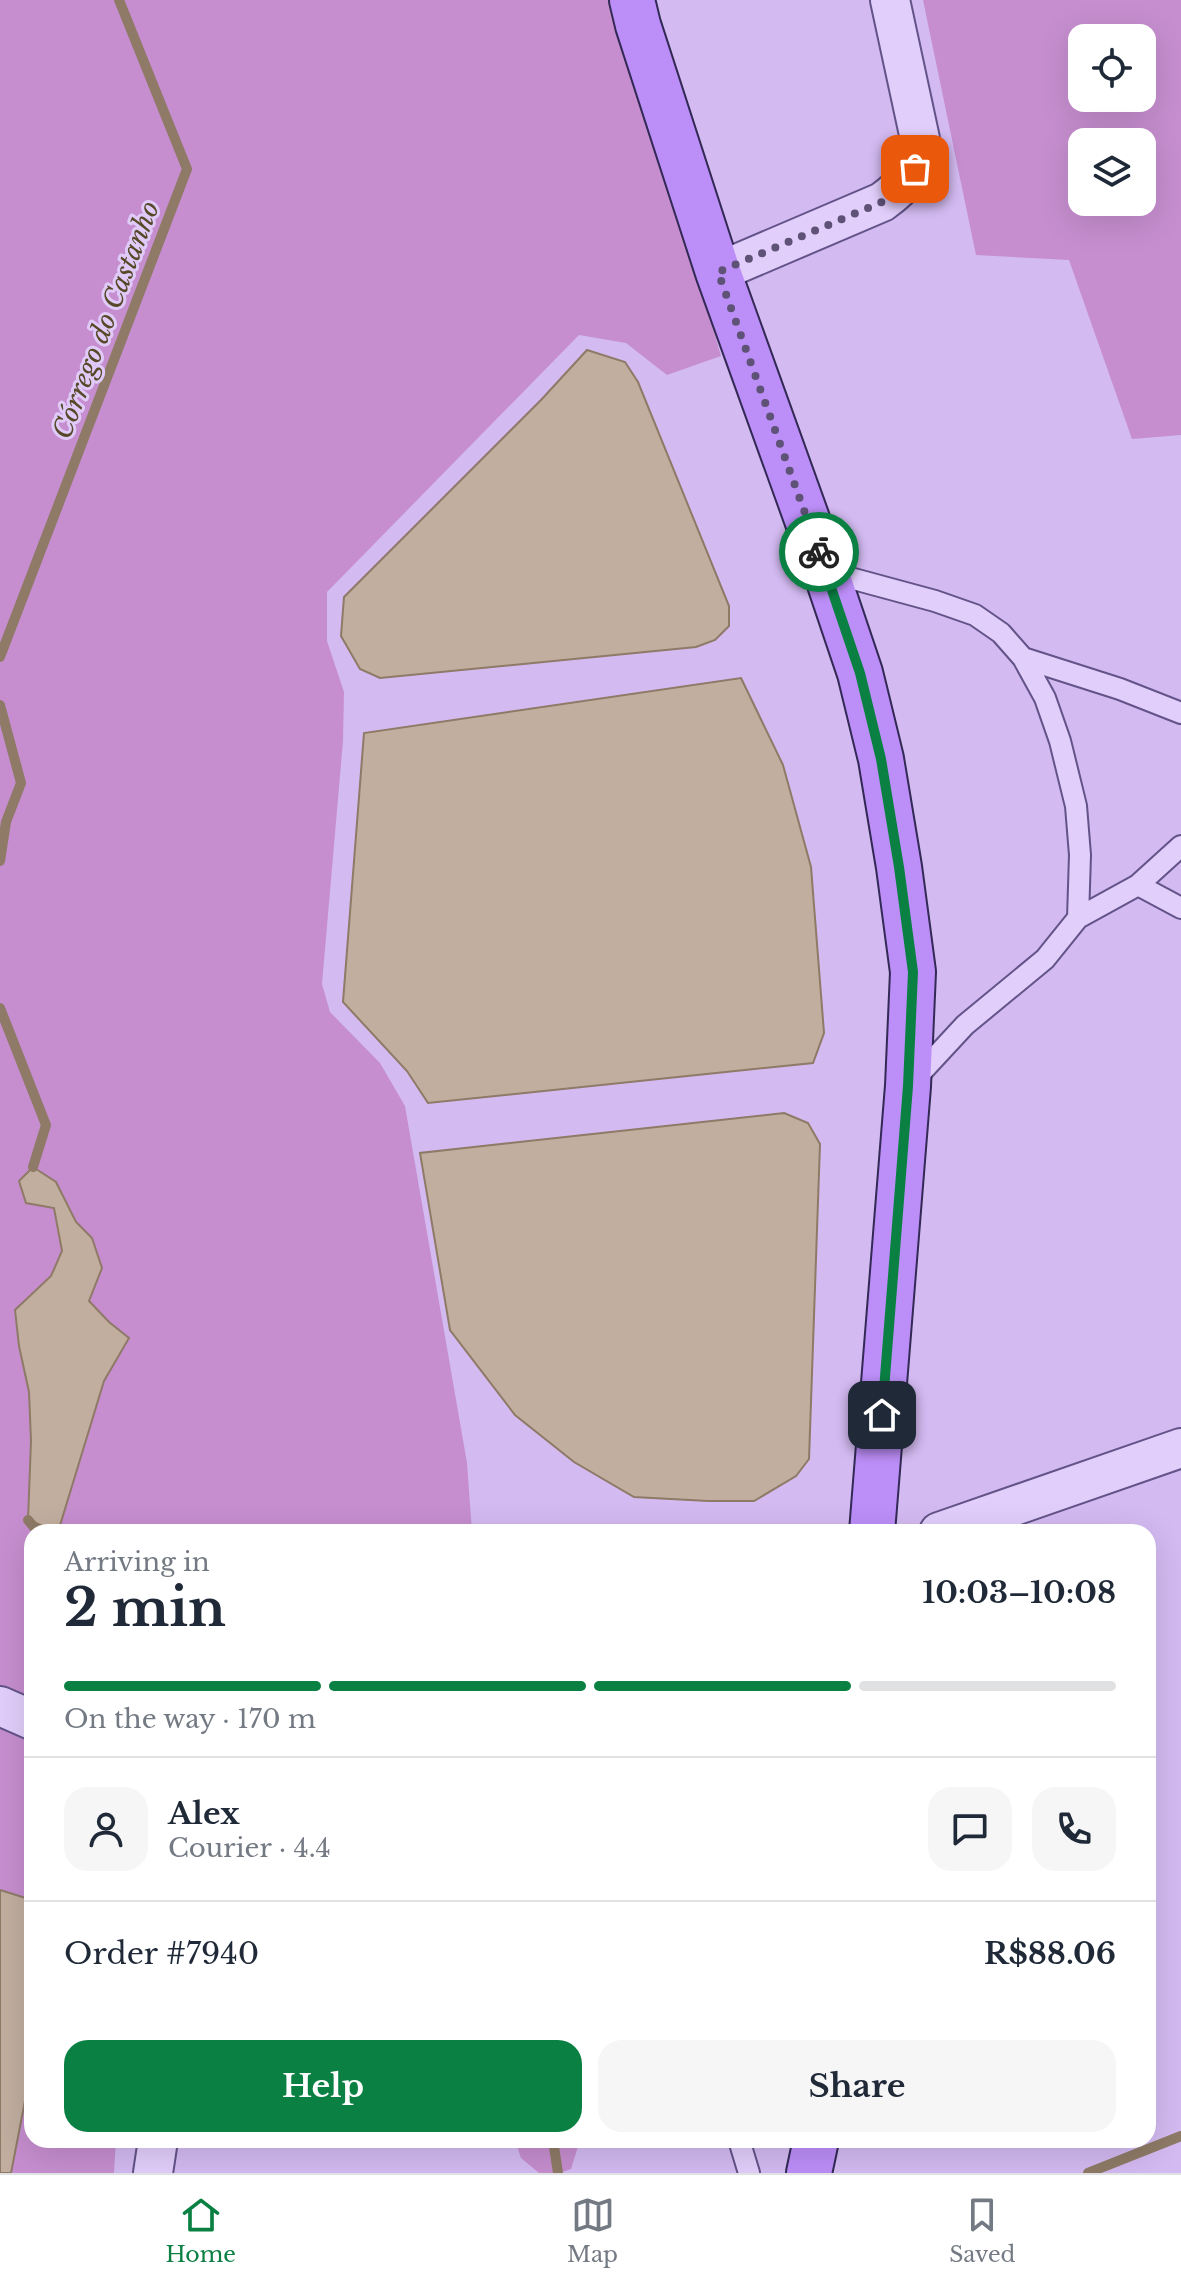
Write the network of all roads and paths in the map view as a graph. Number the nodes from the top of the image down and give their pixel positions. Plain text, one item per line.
1 (632, 0) edge
2 (890, 0) edge
3 (718, 272) junction
4 (826, 572) junction
5 (1023, 658) junction
6 (1181, 713) edge
7 (1181, 846) edge
8 (1138, 885) junction
9 (1181, 908) edge
10 (1078, 918) junction
11 (908, 1086) junction
12 (1181, 1448) edge
13 (873, 1524) edge
14 (962, 1524) edge
15 (0, 1706) edge
16 (24, 1716) edge
17 (157, 2148) edge
18 (741, 2148) edge
19 (814, 2148) edge
20 (824, 2148) edge
21 (153, 2173) edge
22 (749, 2173) edge
23 (809, 2173) edge
24 (826, 2173) edge

1 - 3 main road
2 - 3 street
3 - 4 main road
4 - 5 lane
4 - 11 main road
5 - 6 lane
5 - 10 lane
7 - 8 lane
8 - 9 lane
8 - 10 lane
10 - 11 lane
11 - 13 main road
12 - 14 street
15 - 16 street
17 - 21 street
18 - 22 lane
19 - 23 main road
20 - 24 main road

